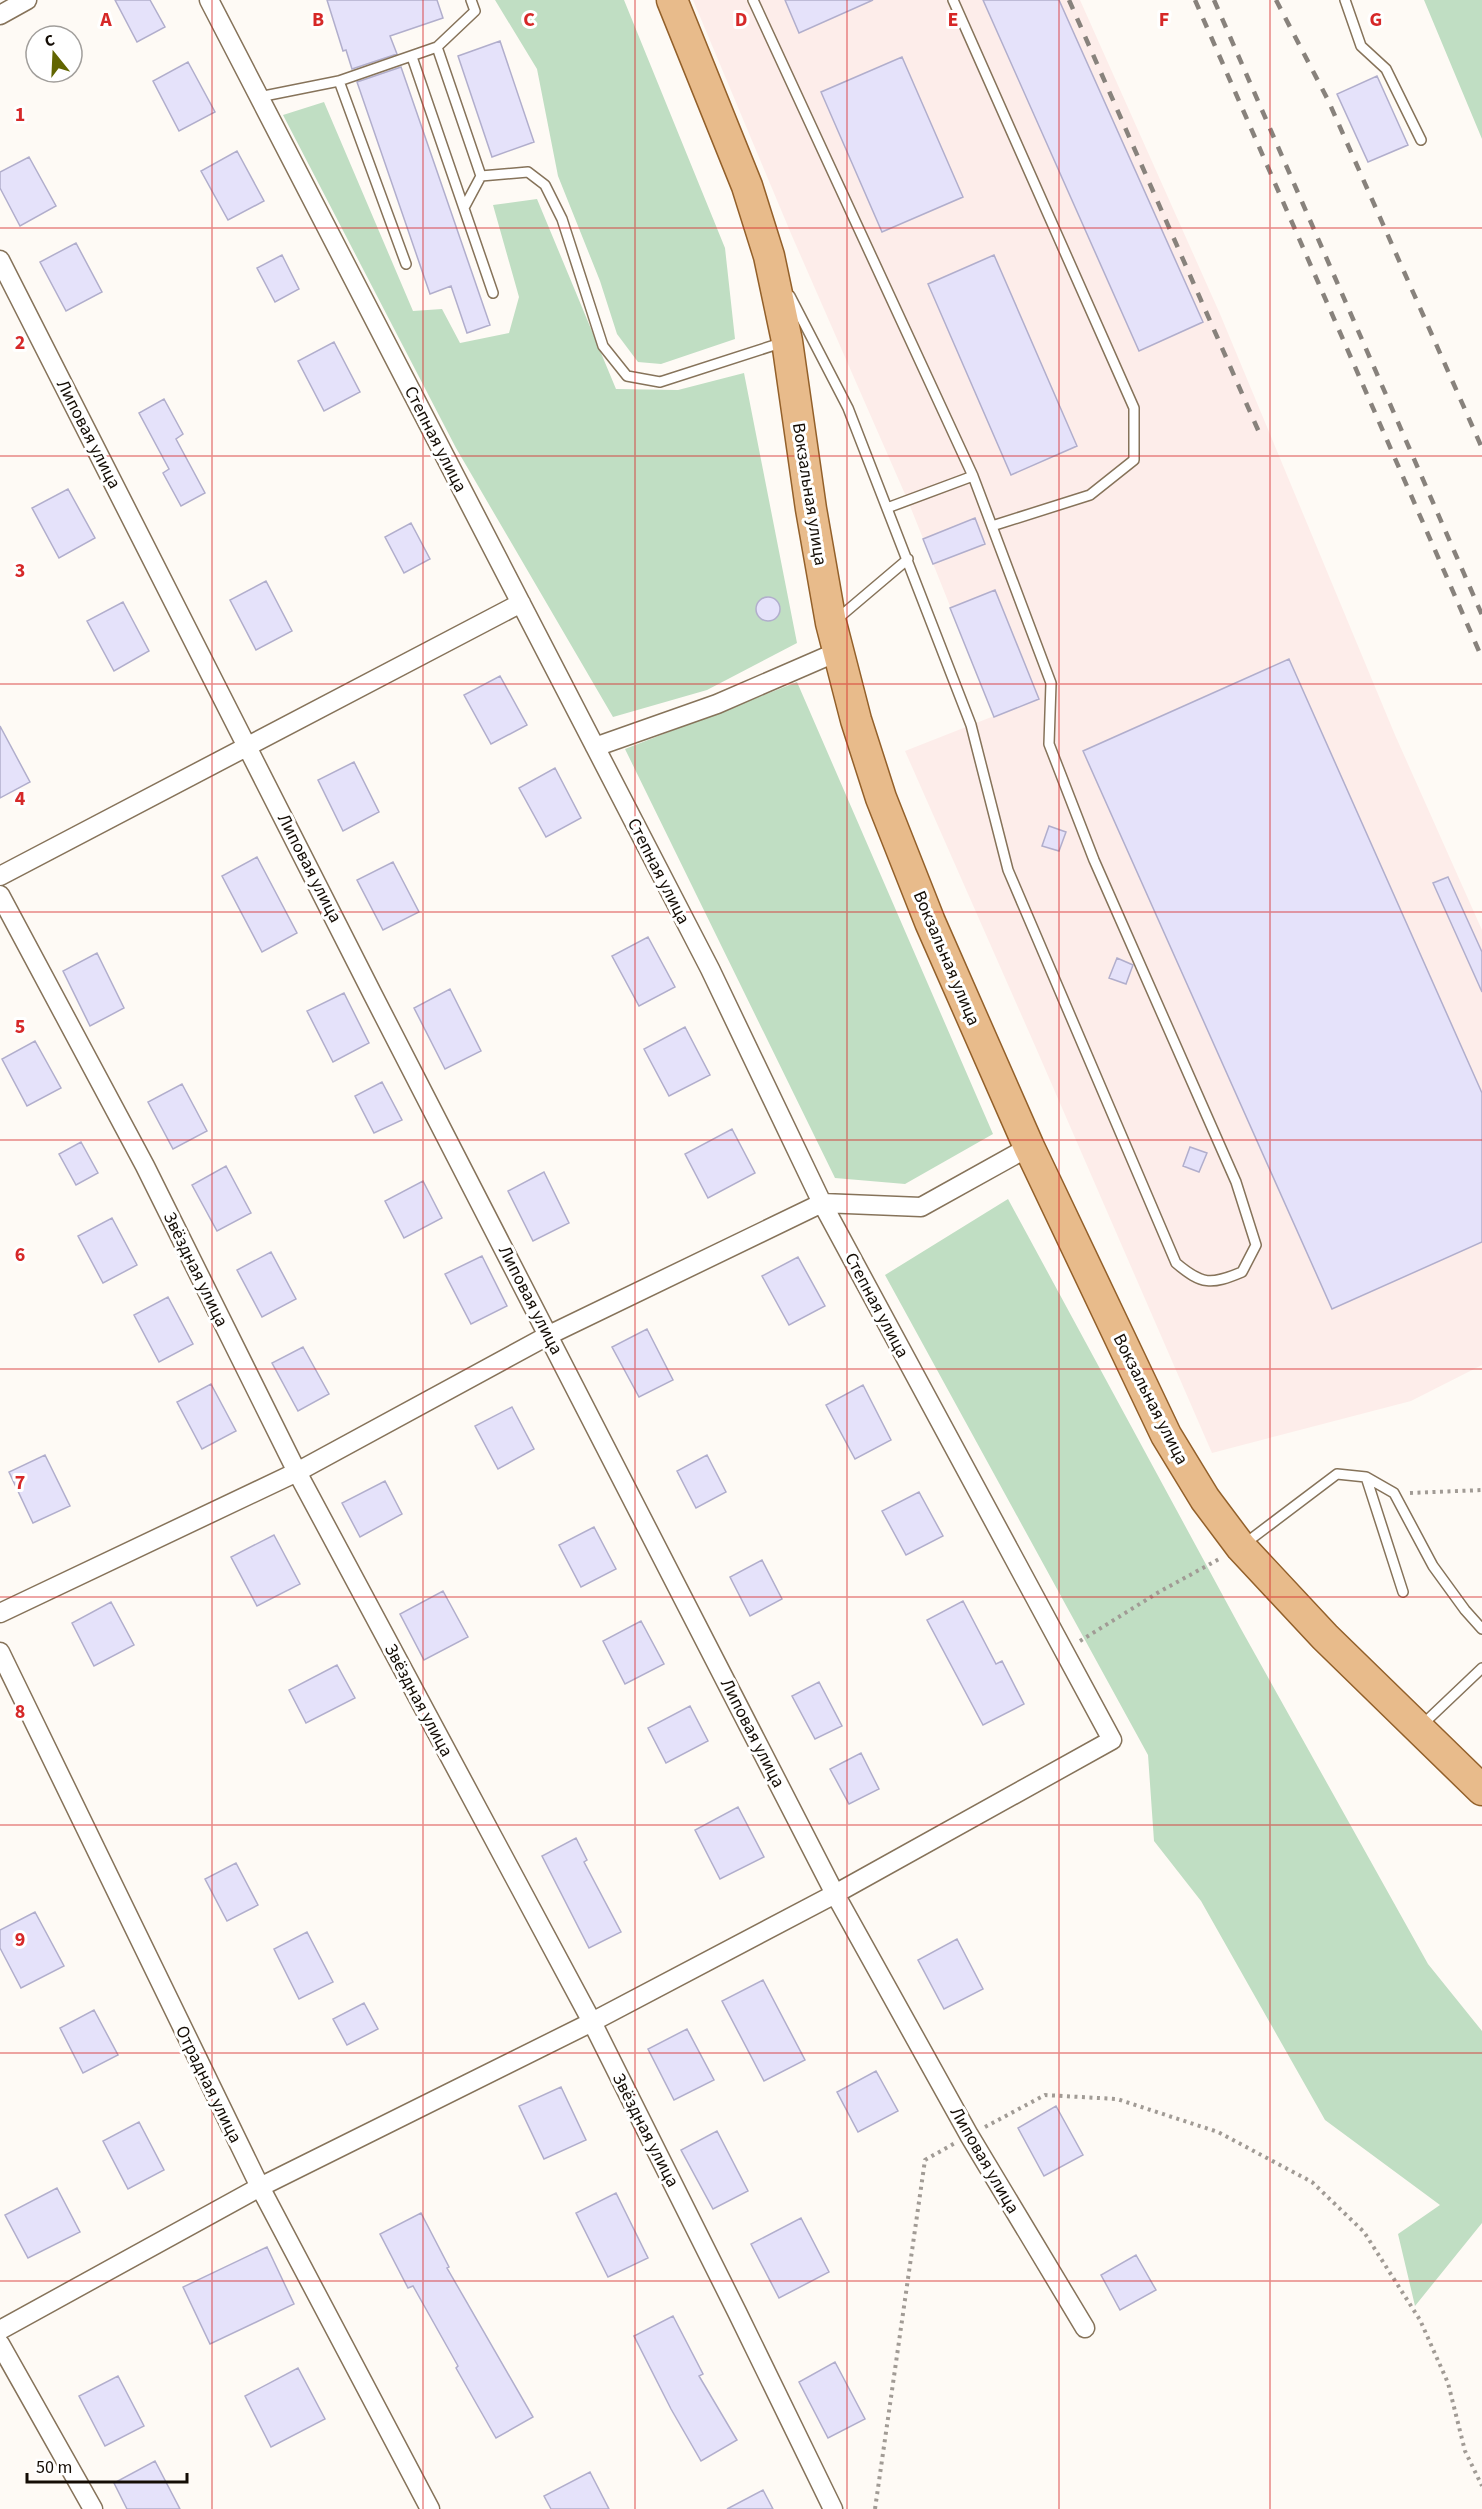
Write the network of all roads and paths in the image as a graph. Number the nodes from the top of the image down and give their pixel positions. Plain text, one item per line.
1 (27, 0) edge
2 (209, 0) edge
3 (471, 0) edge
4 (672, 0) edge
5 (753, 0) edge
6 (953, 0) edge
7 (1345, 0) edge
8 (0, 15) edge
9 (437, 47) junction
10 (412, 57) junction
11 (339, 81) junction
12 (259, 97) junction
13 (1421, 140) dead end
14 (481, 176) junction
15 (465, 206) junction
16 (769, 256) junction
17 (0, 260) edge
18 (406, 264) dead end
19 (494, 293) dead end
20 (787, 341) junction
21 (974, 476) junction
22 (887, 508) junction
23 (992, 526) junction
24 (908, 559) junction
25 (521, 603) junction
26 (831, 623) junction
27 (837, 652) junction
28 (248, 746) junction
29 (595, 747) junction
30 (0, 876) edge
31 (0, 895) edge
32 (1029, 1147) junction
33 (822, 1203) junction
34 (549, 1335) junction
35 (297, 1472) junction
36 (1366, 1477) junction
37 (1482, 1490) edge
38 (1394, 1493) junction
39 (1241, 1547) junction
40 (1403, 1592) dead end
41 (0, 1613) edge
42 (1482, 1629) edge
43 (1064, 1651) junction
44 (0, 1652) edge
45 (1482, 1668) edge
46 (1420, 1728) junction
47 (1482, 1790) edge
48 (835, 1894) junction
49 (592, 2022) junction
50 (969, 2135) junction
51 (260, 2187) junction
52 (1085, 2328) dead end
53 (0, 2330) edge
54 (0, 2344) edge
55 (1482, 2487) edge
56 (93, 2509) edge
57 (430, 2509) edge
58 (833, 2509) edge
59 (875, 2509) edge

1 - 8 street
2 - 12 street, Степная улица
3 - 9 lane
4 - 16 main road, Вокзальная улица
5 - 21 lane
6 - 23 lane
7 - 13 lane
9 - 10 lane
9 - 14 lane
10 - 11 lane
10 - 15 lane
11 - 12 lane
11 - 18 lane
12 - 25 street, Степная улица
14 - 15 lane
14 - 20 lane
15 - 19 lane
16 - 20 main road, Вокзальная улица
16 - 22 lane
17 - 28 street, Липовая улица
20 - 26 main road, Вокзальная улица
21 - 22 lane
21 - 23 lane
22 - 24 lane
23 - 24 lane
24 - 26 lane
25 - 28 street
25 - 29 street, Степная улица
26 - 27 main road, Вокзальная улица
27 - 29 street
27 - 32 main road, Вокзальная улица
28 - 30 street
28 - 34 street, Липовая улица
29 - 33 street, Степная улица
31 - 35 street, Звёздная улица
32 - 33 street
32 - 39 main road, Вокзальная улица
33 - 34 street
33 - 43 street, Степная улица
34 - 35 street
34 - 48 street, Липовая улица
35 - 41 street
35 - 49 street, Звёздная улица
36 - 38 lane
36 - 39 lane
36 - 40 lane
37 - 38 path
38 - 42 lane
39 - 43 path
39 - 46 main road, Вокзальная улица
43 - 48 street, Степная улица
44 - 51 street, Отрадная улица
45 - 46 lane
46 - 47 main road, Вокзальная улица
48 - 49 street
48 - 50 street, Липовая улица
49 - 51 street
49 - 58 street, Звёздная улица
50 - 52 street, Липовая улица
50 - 55 path
50 - 59 path
51 - 53 street
51 - 57 street, Отрадная улица
54 - 56 street

